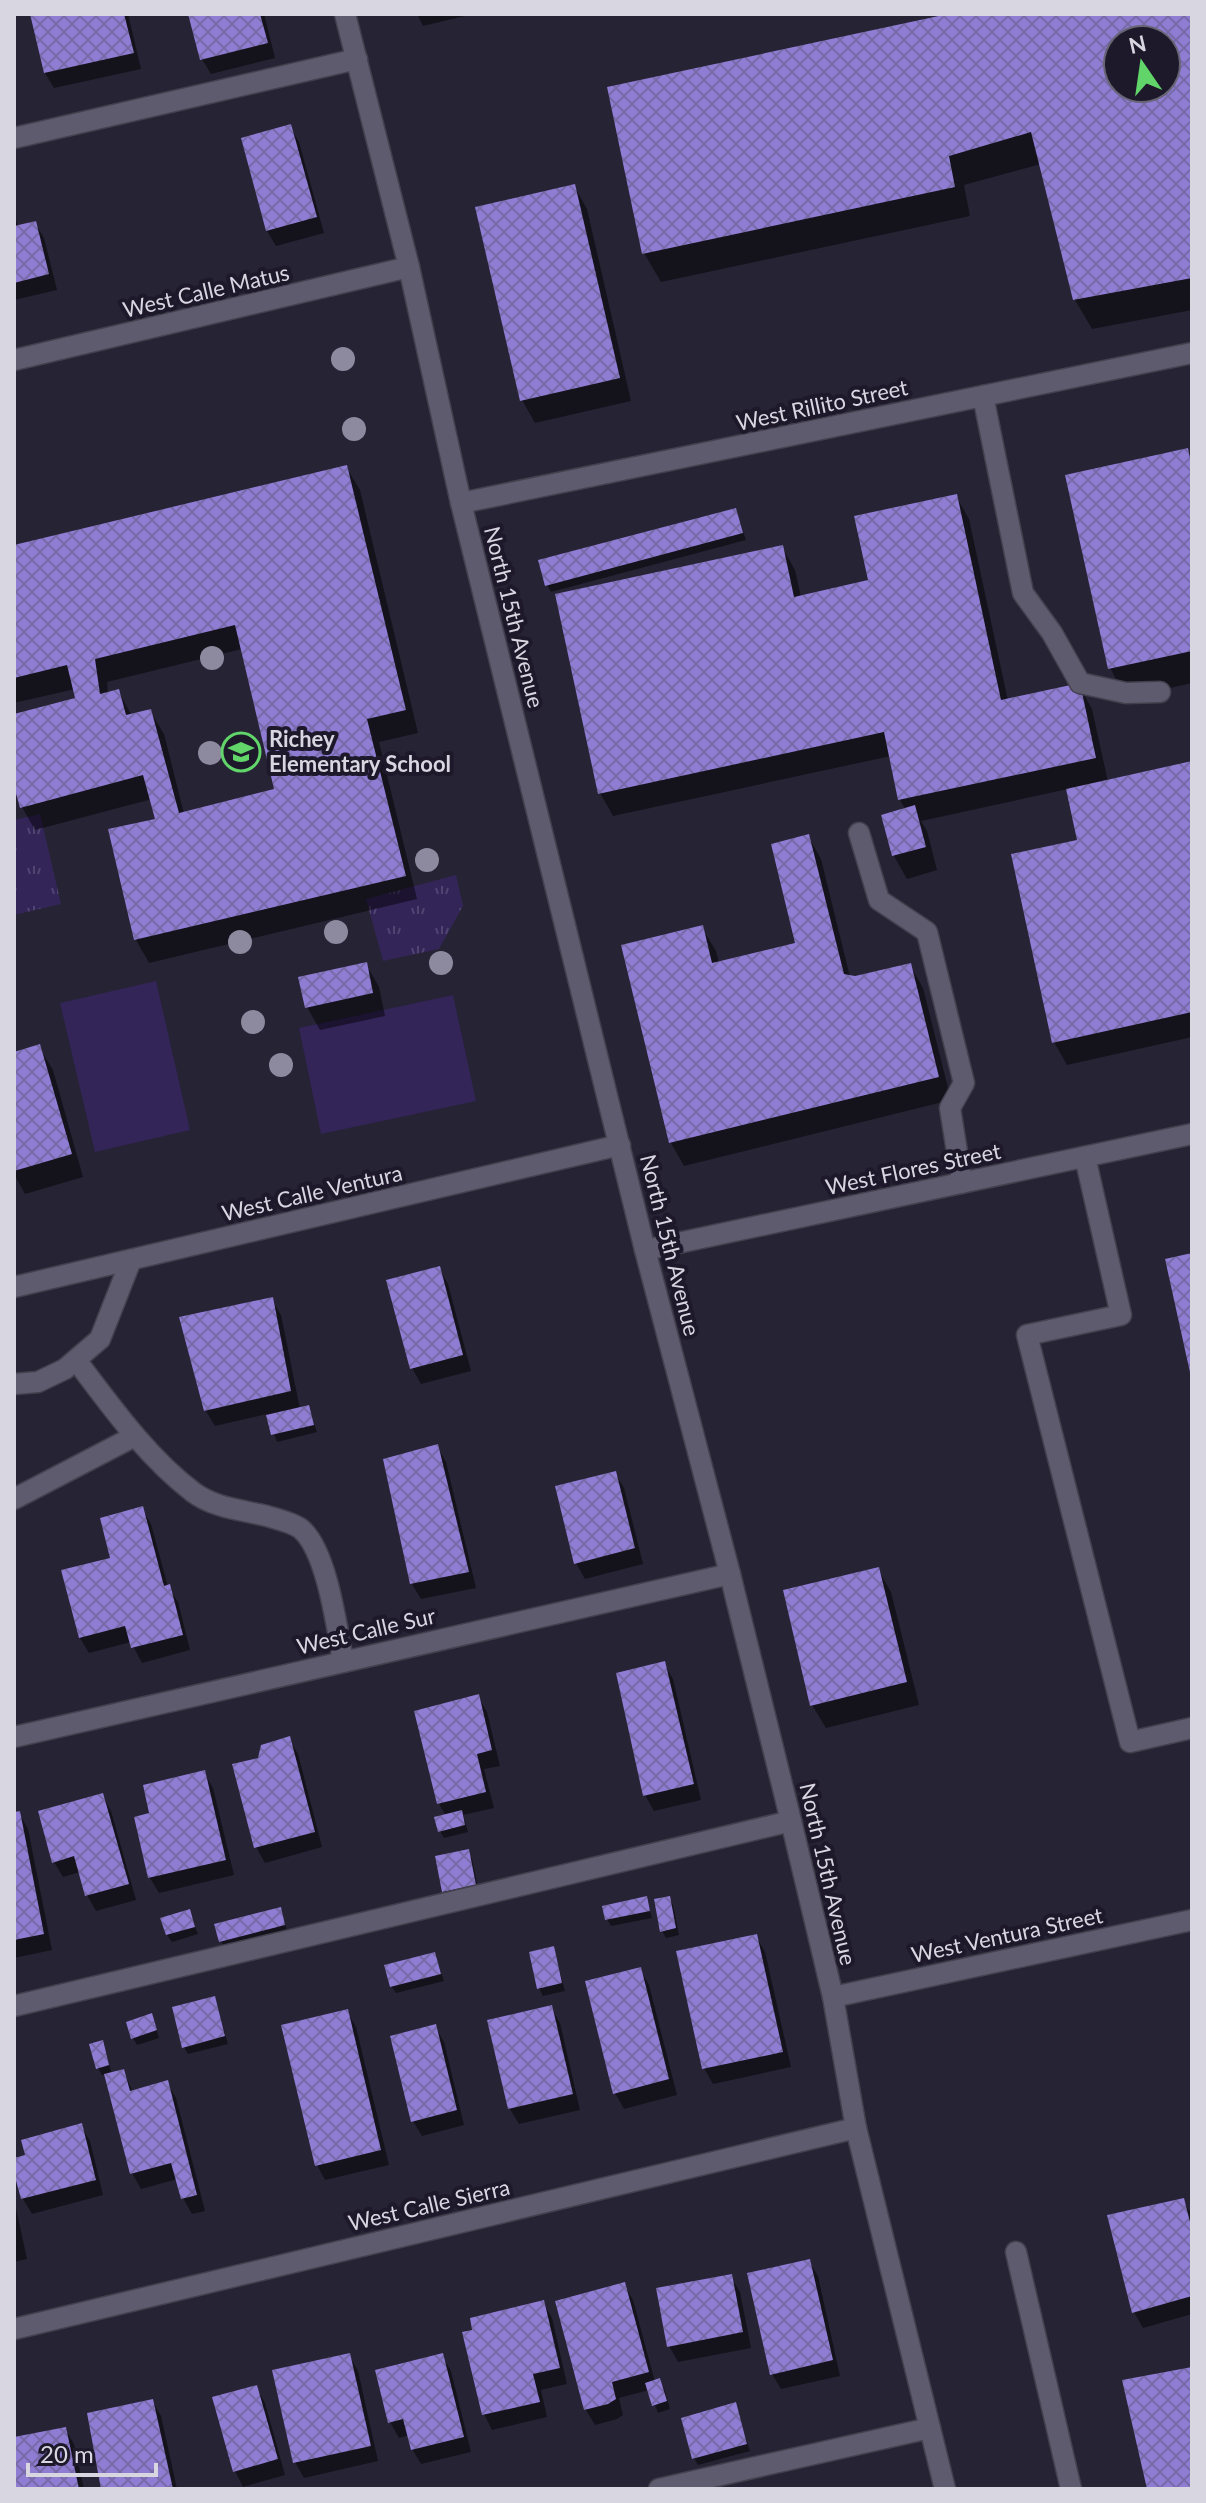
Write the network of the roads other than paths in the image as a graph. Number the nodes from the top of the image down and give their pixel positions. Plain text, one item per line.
1 (345, 14) edge
2 (357, 59) junction
3 (14, 138) edge
4 (409, 267) junction
5 (1192, 353) edge
6 (14, 360) edge
7 (983, 396) junction
8 (461, 503) junction
9 (1160, 692) dead end
10 (859, 833) dead end
11 (1192, 1134) edge
12 (620, 1145) junction
13 (1085, 1157) junction
14 (962, 1183) junction
15 (645, 1250) junction
16 (131, 1260) junction
17 (14, 1287) edge
18 (76, 1360) junction
19 (14, 1384) edge
20 (135, 1436) junction
21 (14, 1499) edge
22 (730, 1574) junction
23 (343, 1661) junction
24 (1192, 1728) edge
25 (14, 1737) edge
26 (791, 1821) junction
27 (1192, 1920) edge
28 (833, 1997) junction
29 (14, 2006) edge
30 (856, 2128) junction
31 (1016, 2252) dead end
32 (14, 2329) edge
33 (930, 2428) junction
34 (659, 2489) edge
35 (945, 2489) edge
36 (1071, 2489) edge

1 - 2 street, North 15th Avenue
2 - 3 street
2 - 4 street, North 15th Avenue
4 - 6 street, West Calle Matus
4 - 8 street, North 15th Avenue
5 - 7 street, West Rillito Street
7 - 8 street, West Rillito Street
7 - 9 street
8 - 12 street, North 15th Avenue
10 - 14 street
11 - 13 street, West Flores Street
12 - 15 street, North 15th Avenue
12 - 16 street, West Calle Ventura
13 - 14 street, West Flores Street
13 - 24 street
14 - 15 street, West Flores Street
15 - 22 street, North 15th Avenue
16 - 17 street, West Calle Ventura
16 - 18 street
18 - 19 street
18 - 20 street
20 - 21 street
20 - 23 street
22 - 23 street, West Calle Sur
22 - 26 street, North 15th Avenue
23 - 25 street, West Calle Sur
26 - 28 street, North 15th Avenue
26 - 29 street
27 - 28 street, West Ventura Street
28 - 30 street, North 15th Avenue
30 - 32 street, West Calle Sierra
30 - 33 street, North 15th Avenue
31 - 36 street
33 - 34 street
33 - 35 street, North 15th Avenue

